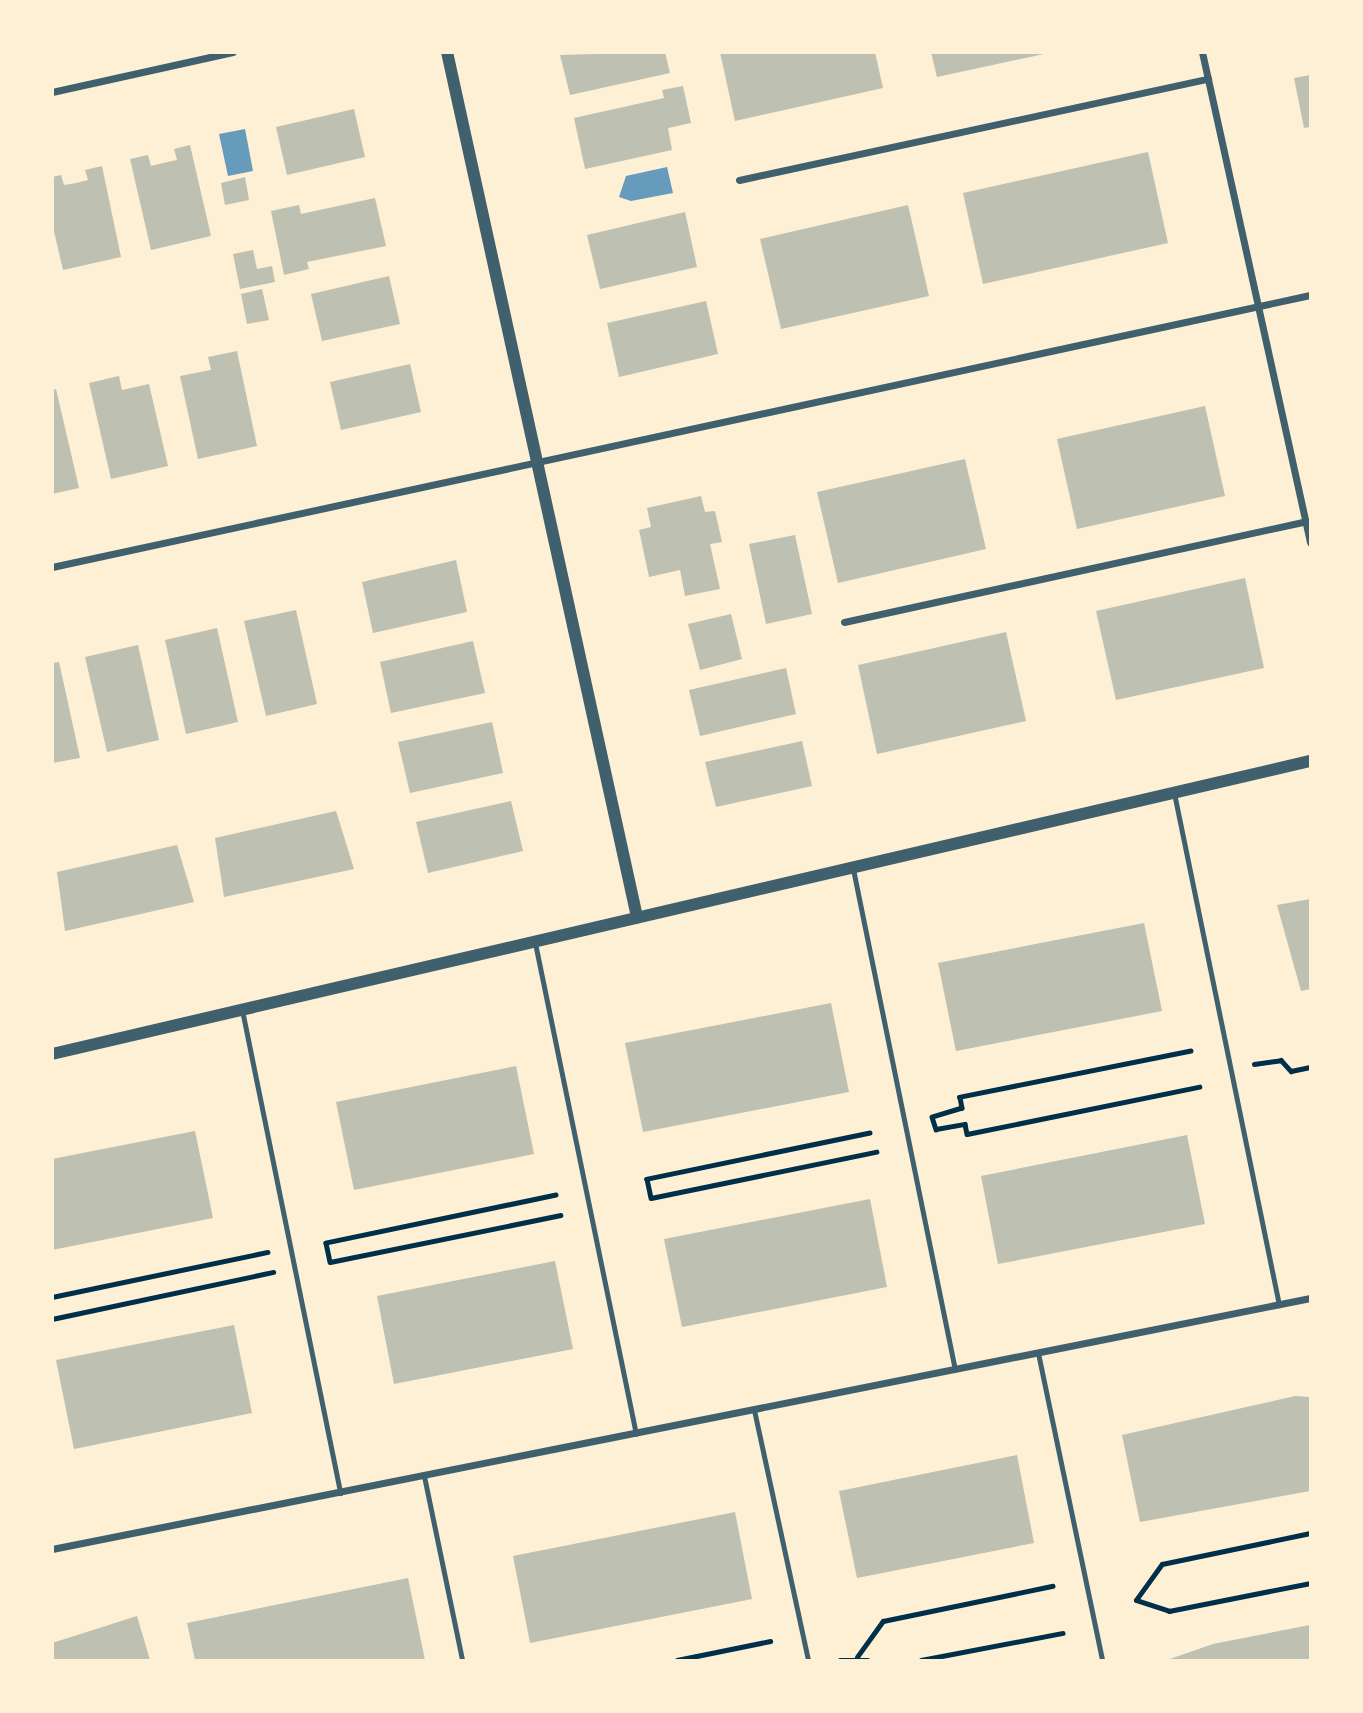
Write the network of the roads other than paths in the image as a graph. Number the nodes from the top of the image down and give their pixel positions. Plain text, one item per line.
1 (233, 52) edge
2 (447, 52) edge
3 (1202, 52) edge
4 (1208, 79) junction
5 (52, 92) edge
6 (739, 180) dead end
7 (1311, 295) edge
8 (1258, 307) junction
9 (538, 467) junction
10 (1306, 521) junction
11 (1311, 542) edge
12 (52, 567) edge
13 (844, 622) dead end
14 (1311, 761) edge
15 (1174, 793) junction
16 (853, 867) junction
17 (637, 917) junction
18 (534, 941) junction
19 (242, 1010) junction
20 (52, 1054) edge
21 (1311, 1298) edge
22 (1279, 1305) junction
23 (1038, 1353) junction
24 (955, 1370) junction
25 (754, 1410) junction
26 (636, 1434) junction
27 (424, 1476) junction
28 (340, 1493) junction
29 (52, 1549) edge
30 (462, 1661) edge
31 (807, 1661) edge
32 (1102, 1661) edge

1 - 5 street
2 - 9 street
3 - 4 street
4 - 6 street
4 - 8 street
7 - 8 street
8 - 9 street
8 - 10 street
9 - 12 street
9 - 17 street
10 - 11 street
10 - 13 street
14 - 15 street
15 - 16 street
15 - 22 lane
16 - 17 street
16 - 24 lane
17 - 18 street
18 - 19 street
18 - 26 lane
19 - 20 street
19 - 28 lane
21 - 22 street
22 - 23 street
23 - 24 street
23 - 32 lane
24 - 25 street
25 - 26 street
25 - 31 lane
26 - 27 street
27 - 28 street
27 - 30 lane
28 - 29 street

